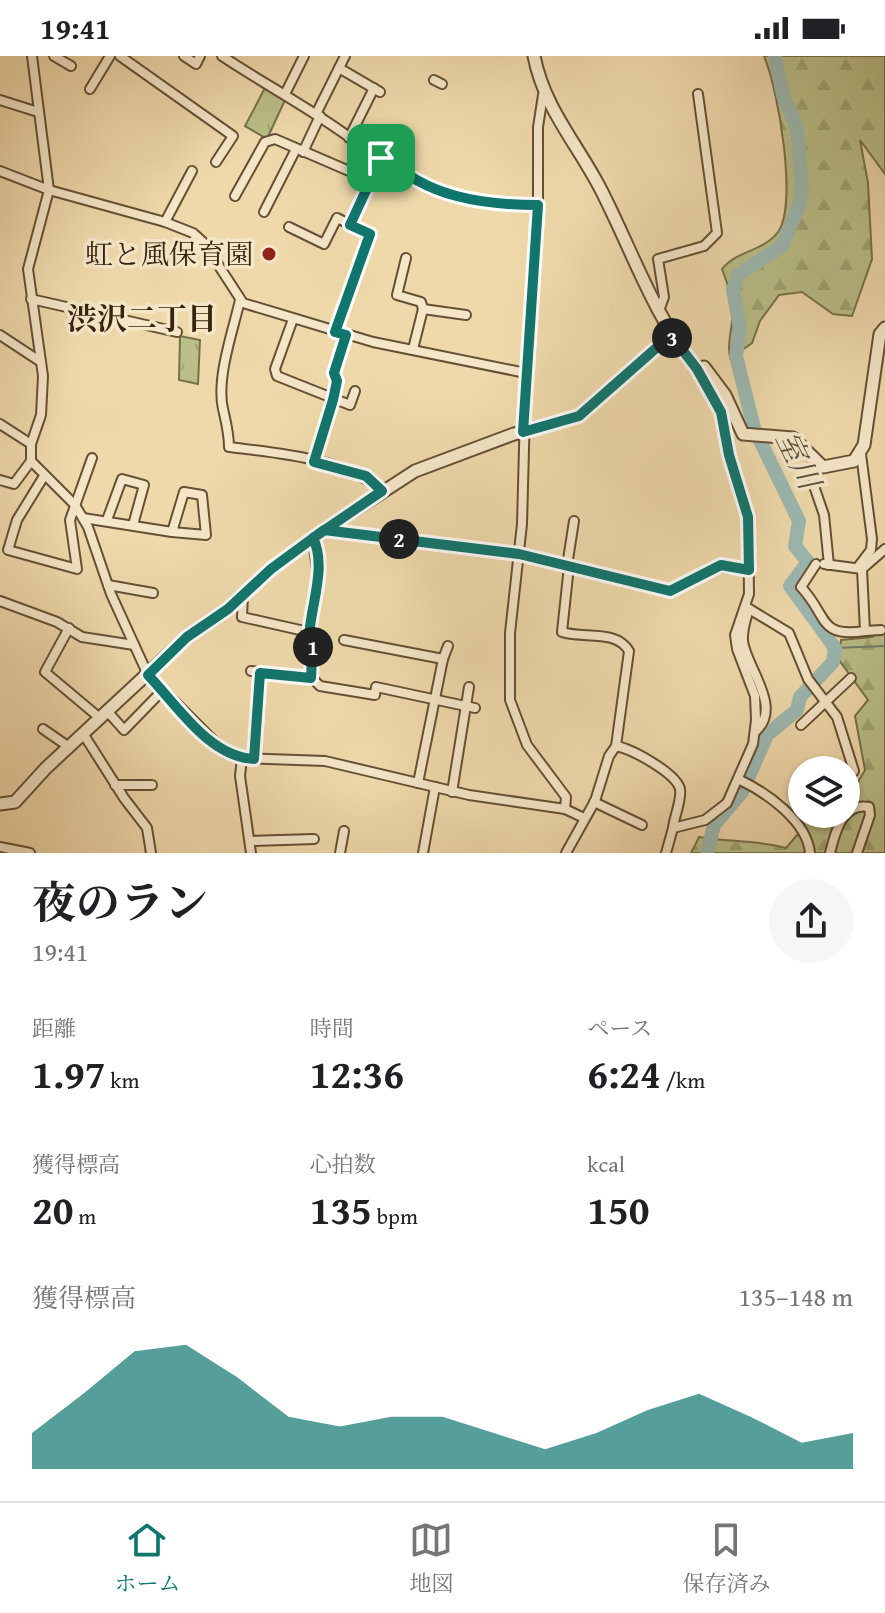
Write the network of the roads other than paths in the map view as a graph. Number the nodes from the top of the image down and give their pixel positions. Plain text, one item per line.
1 (32, 56) edge
2 (54, 56) edge
3 (110, 56) edge
4 (120, 56) edge
5 (184, 56) edge
6 (200, 56) edge
7 (222, 56) edge
8 (345, 56) edge
9 (534, 56) edge
10 (301, 57) edge
11 (71, 66) dead end
12 (339, 68) junction
13 (90, 89) dead end
14 (285, 94) junction
15 (698, 94) dead end
16 (543, 95) junction
17 (0, 100) edge
18 (38, 112) junction
19 (318, 115) junction
20 (349, 138) junction
21 (300, 151) junction
22 (381, 158) junction
23 (216, 162) dead end
24 (0, 171) edge
25 (192, 171) dead end
26 (370, 180) junction
27 (49, 190) junction
28 (235, 196) dead end
29 (538, 205) junction
30 (264, 212) dead end
31 (165, 222) junction
32 (350, 225) junction
33 (289, 227) dead end
34 (406, 258) dead end
35 (31, 299) junction
36 (240, 300) junction
37 (423, 309) junction
38 (659, 311) junction
39 (466, 315) dead end
40 (293, 319) junction
41 (885, 328) edge
42 (177, 332) dead end
43 (335, 332) junction
44 (0, 335) edge
45 (346, 335) junction
46 (671, 335) junction
47 (413, 349) junction
48 (41, 362) junction
49 (697, 369) junction
50 (526, 373) junction
51 (355, 391) dead end
52 (333, 400) junction
53 (350, 405) junction
54 (346, 417) dead end
55 (0, 424) edge
56 (523, 432) junction
57 (31, 444) junction
58 (861, 454) junction
59 (92, 458) dead end
60 (31, 461) junction
61 (314, 462) junction
62 (814, 462) junction
63 (44, 476) junction
64 (0, 480) edge
65 (382, 491) junction
66 (75, 505) junction
67 (83, 518) junction
68 (107, 520) junction
69 (574, 521) dead end
70 (133, 525) junction
71 (324, 530) junction
72 (172, 532) junction
73 (313, 538) junction
74 (885, 549) edge
75 (519, 554) junction
76 (829, 565) junction
77 (568, 566) junction
78 (860, 568) junction
79 (749, 570) junction
80 (108, 585) junction
81 (153, 593) dead end
82 (243, 595) junction
83 (0, 601) edge
84 (748, 608) junction
85 (69, 628) junction
86 (881, 630) dead end
87 (865, 631) junction
88 (309, 632) junction
89 (344, 640) dead end
90 (134, 645) junction
91 (448, 646) dead end
92 (443, 659) junction
93 (148, 675) junction
94 (311, 678) junction
95 (851, 678) dead end
96 (469, 687) dead end
97 (163, 690) junction
98 (432, 701) junction
99 (827, 701) junction
100 (470, 708) junction
101 (105, 716) junction
102 (801, 725) dead end
103 (43, 729) dead end
104 (84, 735) junction
105 (616, 746) junction
106 (69, 747) junction
107 (849, 756) edge
108 (242, 758) junction
109 (254, 759) junction
110 (741, 781) junction
111 (418, 783) junction
112 (115, 785) junction
113 (152, 785) dead end
114 (435, 787) junction
115 (452, 792) junction
116 (594, 802) junction
117 (0, 804) edge
118 (565, 809) junction
119 (584, 818) junction
120 (642, 825) dead end
121 (673, 828) junction
122 (344, 831) dead end
123 (314, 839) dead end
124 (250, 841) junction
125 (0, 847) edge
126 (30, 853) edge
127 (151, 853) edge
128 (251, 853) edge
129 (340, 853) edge
130 (423, 853) edge
131 (566, 853) edge
132 (666, 853) edge
133 (810, 853) edge
134 (830, 853) edge
135 (857, 853) edge

1 - 18 street
2 - 11 street
3 - 13 street
4 - 23 street
5 - 6 street
7 - 14 street
8 - 12 street
9 - 16 street
10 - 14 street
12 - 19 street
12 - 20 street
14 - 19 street
15 - 38 street
16 - 29 street
16 - 38 street
17 - 18 street
18 - 27 street
19 - 20 street
19 - 21 street
20 - 22 street
21 - 26 street
21 - 28 street
21 - 30 street
22 - 26 street
22 - 29 street
24 - 27 street
25 - 31 street
26 - 32 street
27 - 31 street
27 - 35 street
29 - 50 street
31 - 36 street
32 - 33 street
32 - 43 street
34 - 37 street
35 - 42 street
35 - 48 street
36 - 40 street
36 - 61 street
37 - 39 street
37 - 47 street
38 - 46 street
40 - 43 street
40 - 52 street
41 - 58 street
43 - 45 street
44 - 48 street
45 - 47 street
45 - 52 street
46 - 49 street
46 - 56 street
47 - 50 street
48 - 57 street
49 - 62 street
49 - 79 street
50 - 56 street
51 - 53 street
52 - 53 street
52 - 61 street
53 - 54 street
55 - 57 street
56 - 65 street
56 - 75 street
57 - 60 street
58 - 62 street
58 - 78 street
59 - 66 street
60 - 63 street
60 - 64 street
61 - 65 street
62 - 76 street
63 - 66 street
63 - 66 street
65 - 71 street
66 - 67 street
67 - 68 street
67 - 80 street
68 - 70 street
68 - 70 street
69 - 77 street
70 - 72 street
71 - 73 street
71 - 75 street
72 - 72 street
73 - 82 street
73 - 88 street
74 - 78 street
75 - 77 street
75 - 118 street
76 - 78 street
76 - 87 street
77 - 79 street
77 - 105 street
78 - 87 street
79 - 84 street
80 - 81 street
80 - 90 street
82 - 88 street
82 - 93 street
83 - 85 street
84 - 99 street
84 - 110 street
85 - 90 street
85 - 101 street
86 - 87 street
88 - 94 street
89 - 92 street
90 - 93 street
91 - 92 street
92 - 98 street
93 - 97 street
93 - 101 street
94 - 98 street
94 - 109 street
95 - 99 street
96 - 100 street
97 - 101 street
97 - 108 street
98 - 100 street
98 - 111 street
99 - 102 street
99 - 107 street
100 - 115 street
101 - 104 street
103 - 106 street
104 - 106 street
104 - 112 street
105 - 116 street
105 - 121 street
106 - 117 street
108 - 109 street
108 - 124 street
109 - 111 street
110 - 121 street
110 - 133 street
111 - 114 street
112 - 113 street
112 - 127 street
114 - 115 street
114 - 130 street
115 - 118 street
116 - 119 street
116 - 120 street
118 - 119 street
119 - 131 street
121 - 132 street
122 - 129 street
123 - 124 street
124 - 128 street
125 - 126 street
134 - 135 street

